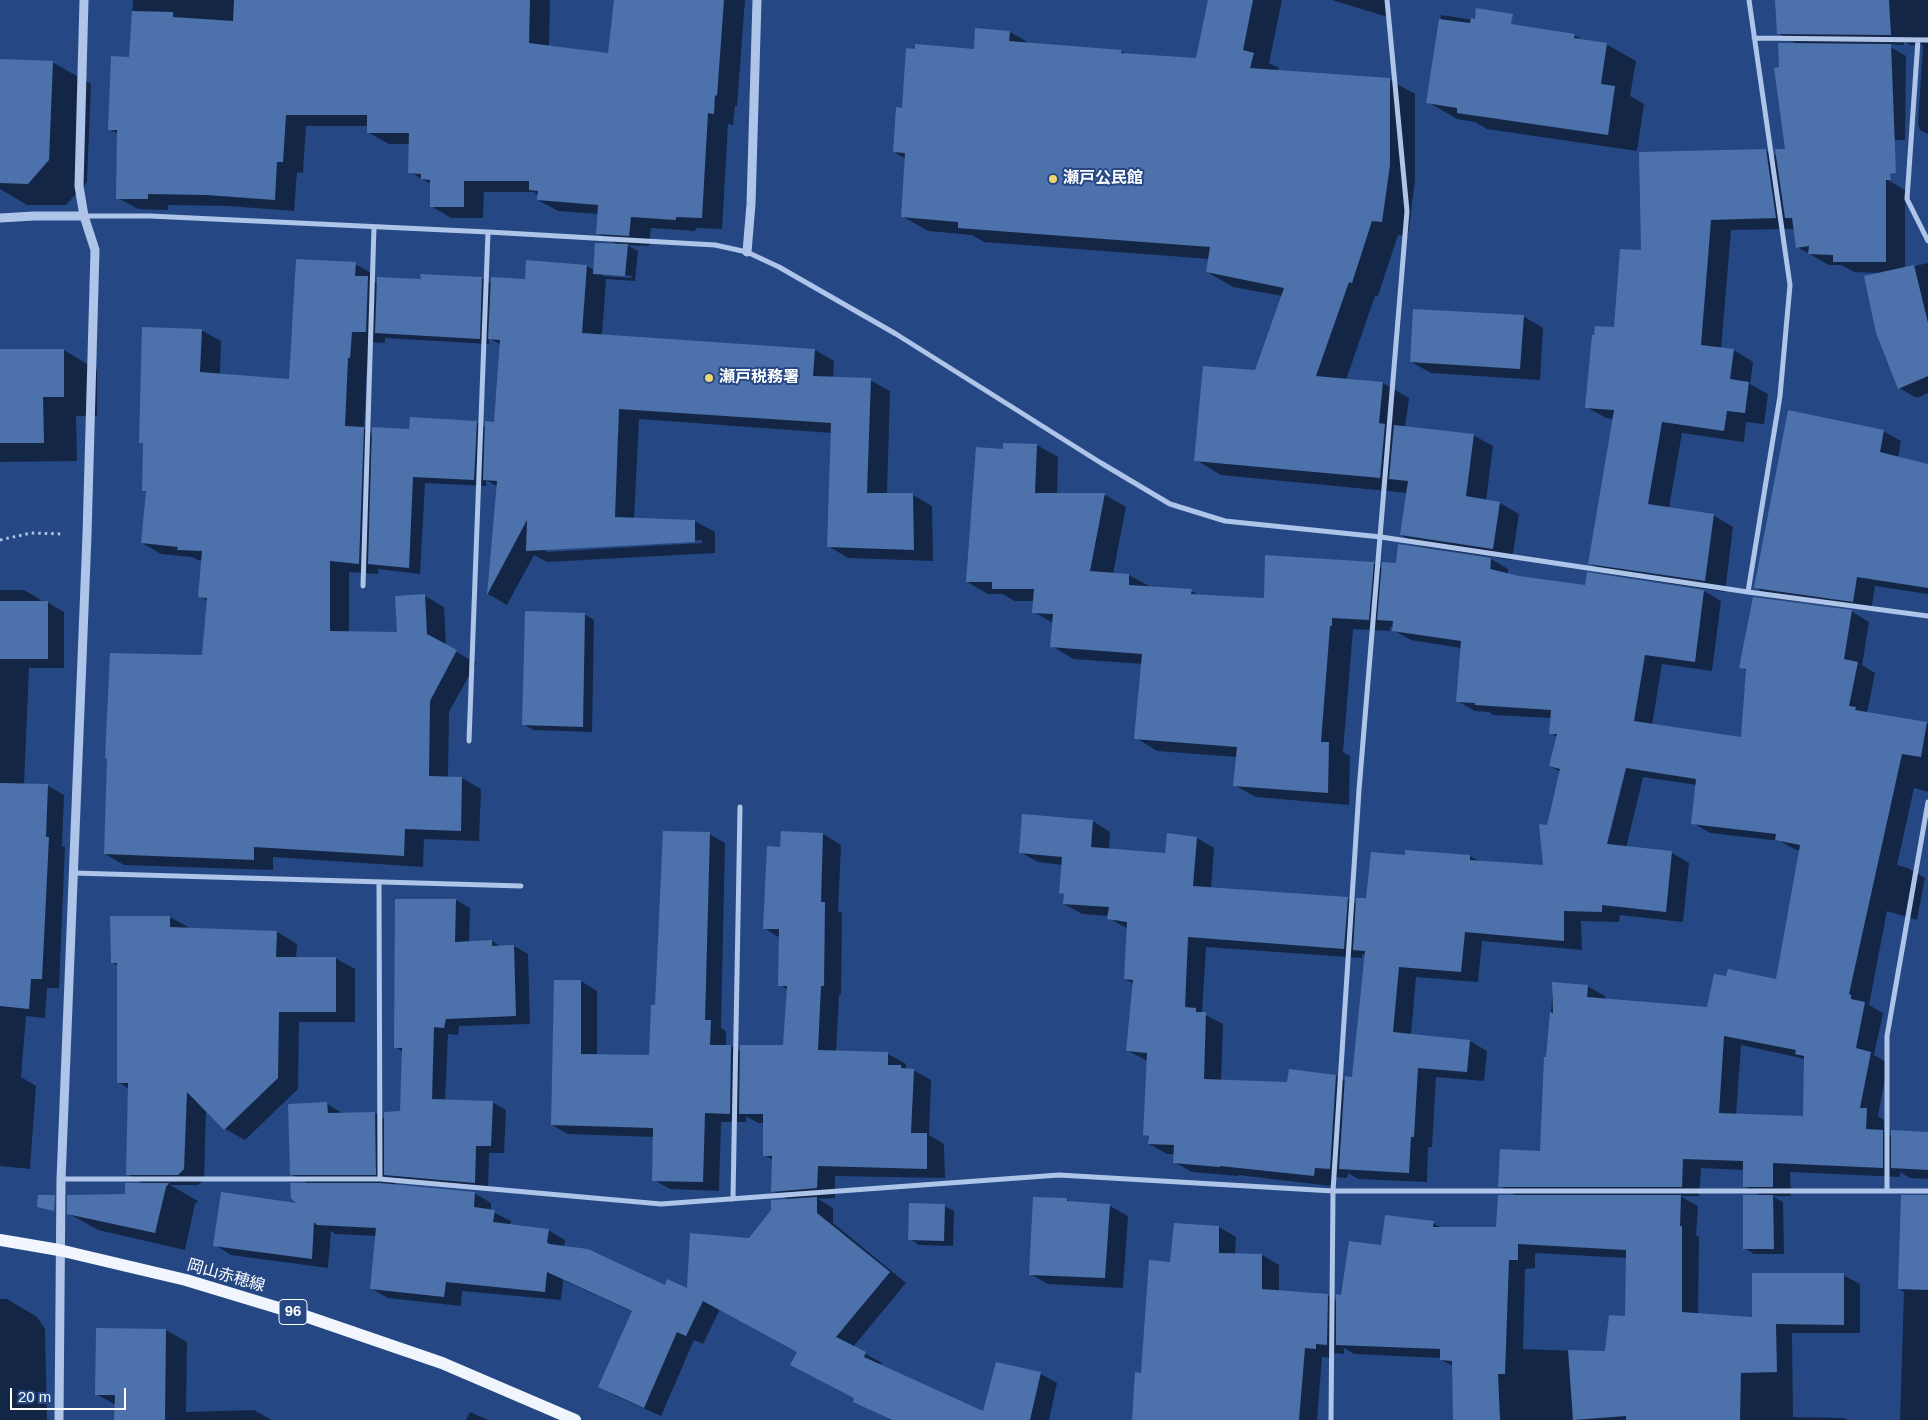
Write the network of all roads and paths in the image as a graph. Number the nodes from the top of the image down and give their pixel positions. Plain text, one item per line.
1 (84, 0) edge
2 (757, 0) edge
3 (1387, 0) edge
4 (1749, 0) edge
5 (1754, 38) junction
6 (1918, 40) junction
7 (1928, 40) edge
8 (84, 216) junction
9 (0, 218) edge
10 (374, 227) junction
11 (488, 232) junction
12 (1928, 241) edge
13 (747, 252) junction
14 (87, 534) junction
15 (1381, 537) junction
16 (0, 540) edge
17 (363, 586) dead end
18 (1748, 592) junction
19 (1928, 616) edge
20 (470, 741) dead end
21 (1928, 802) edge
22 (740, 807) dead end
23 (73, 873) junction
24 (378, 882) junction
25 (521, 886) dead end
26 (61, 1179) junction
27 (380, 1179) junction
28 (1332, 1191) junction
29 (1887, 1191) junction
30 (1928, 1191) edge
31 (733, 1199) junction
32 (0, 1240) edge
33 (59, 1250) junction
34 (58, 1420) edge
35 (575, 1420) edge
36 (1331, 1420) edge

1 - 8 street
2 - 13 street
3 - 15 street
4 - 5 street
5 - 6 street
5 - 18 street
6 - 7 street
6 - 12 street
8 - 9 street
8 - 10 street
8 - 14 street
10 - 11 street
10 - 17 street
11 - 13 street
11 - 20 street
13 - 15 street
14 - 16 path
14 - 23 street
15 - 18 street
15 - 28 street
18 - 19 street
21 - 29 street
22 - 31 street
23 - 24 street
23 - 26 street
24 - 25 street
24 - 27 street
26 - 27 street
26 - 33 street
27 - 31 street
28 - 29 street
28 - 31 street
28 - 36 street
29 - 30 street
32 - 33 main road, 岡山赤穂線 / 96
33 - 34 street
33 - 35 main road, 岡山赤穂線 / 96

